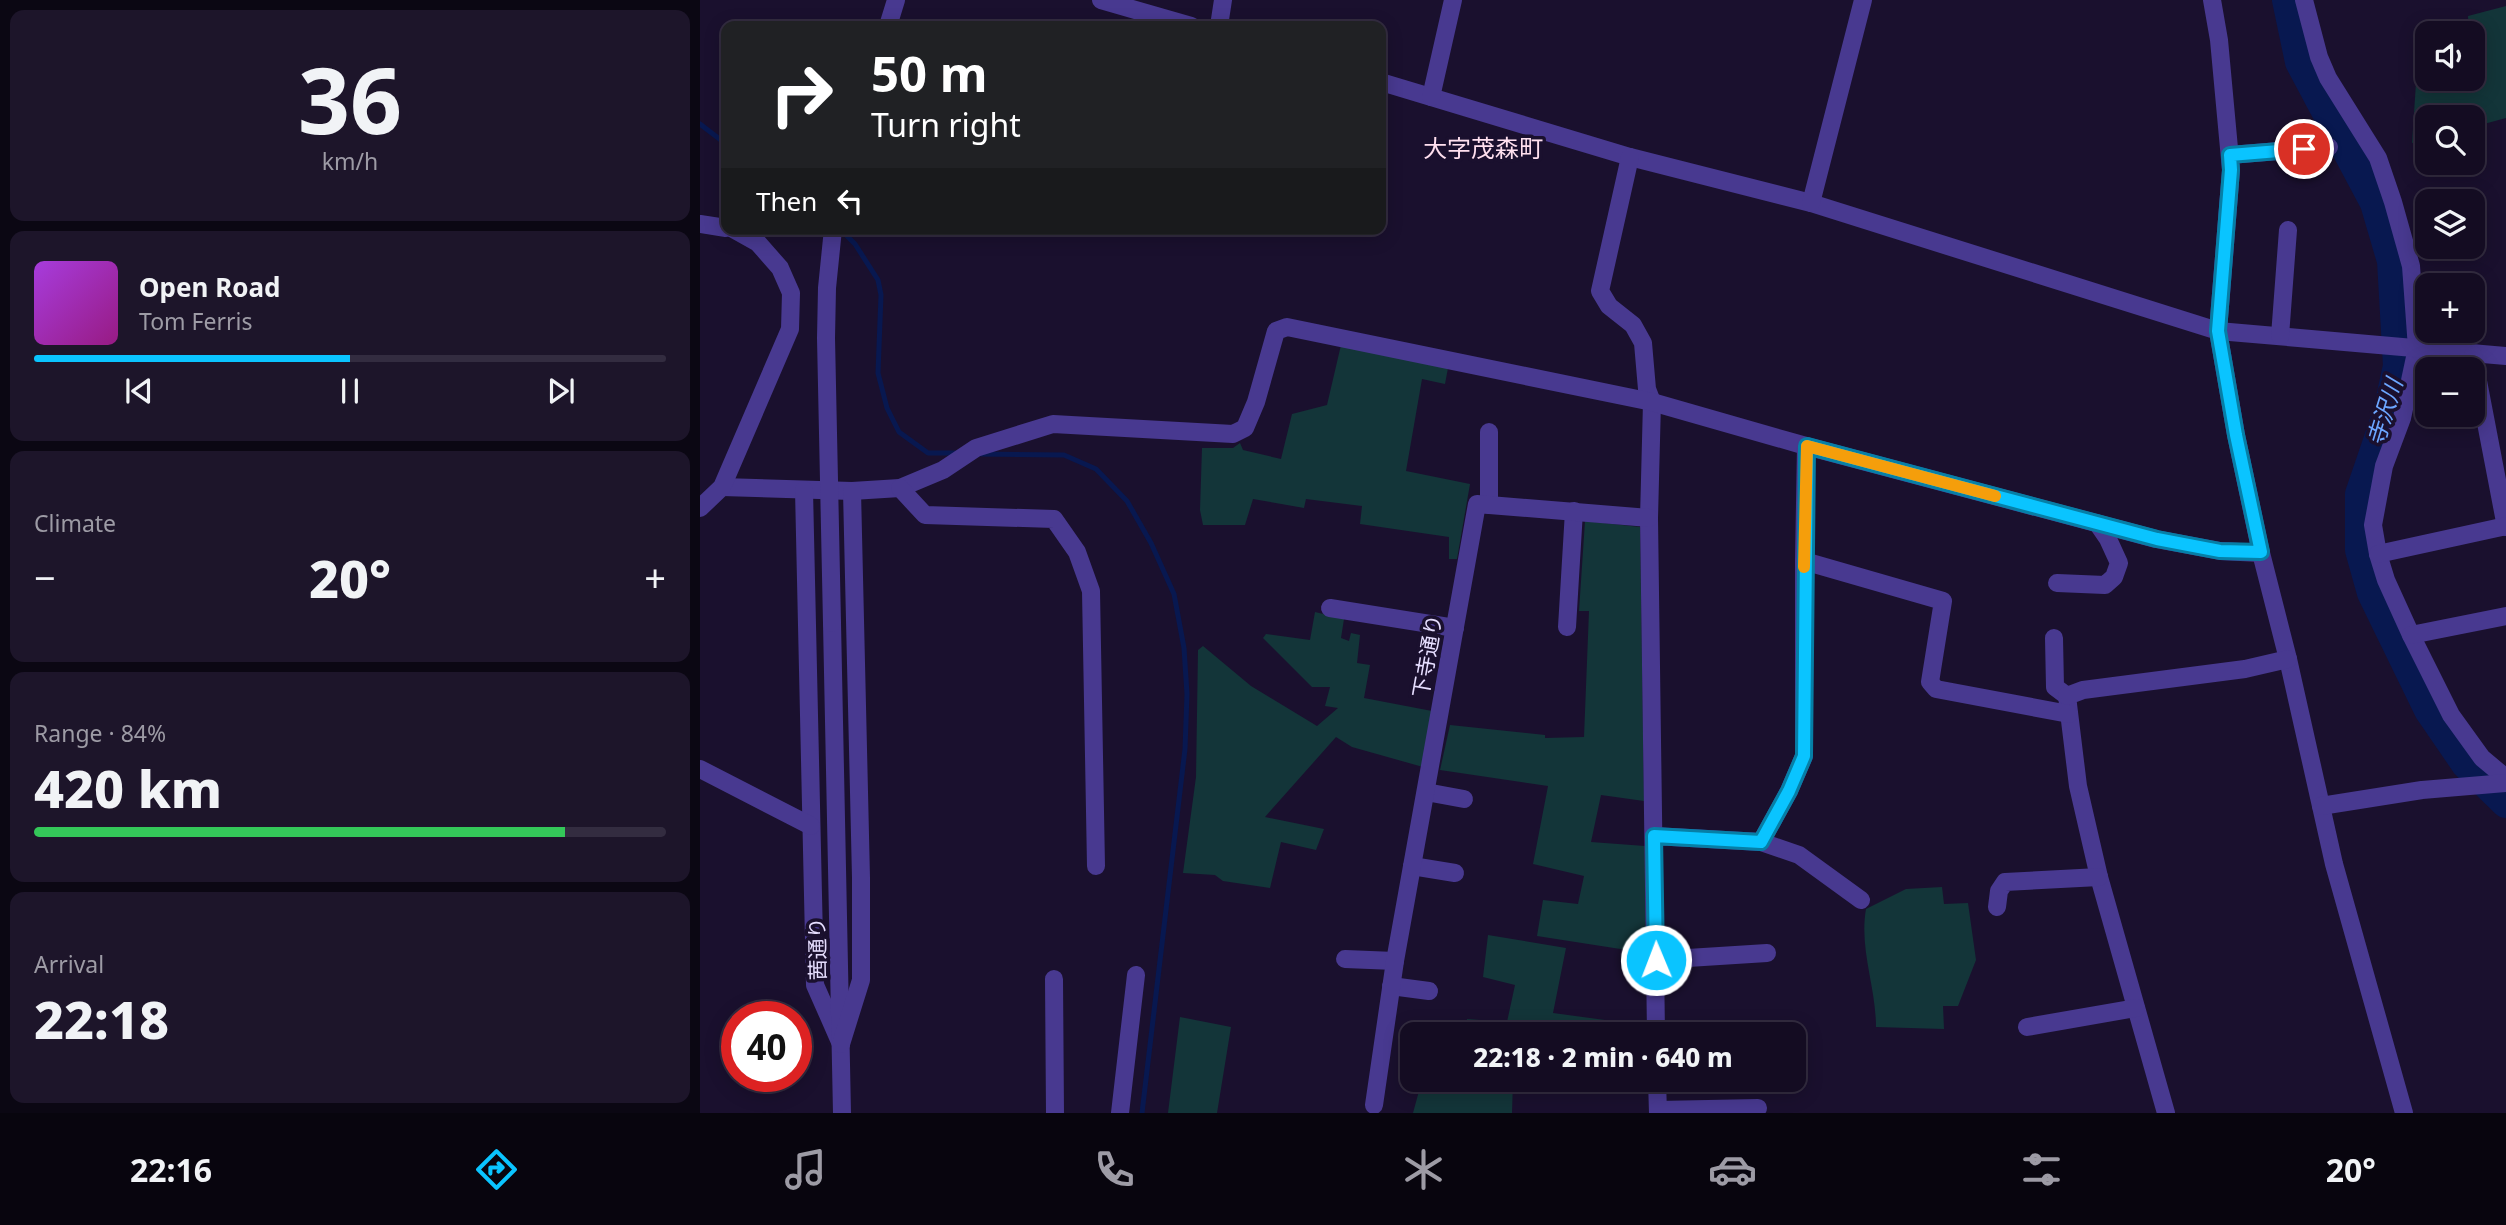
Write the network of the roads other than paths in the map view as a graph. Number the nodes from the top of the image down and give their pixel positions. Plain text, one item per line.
1 (896, 0) edge
2 (1101, 0) edge
3 (1223, 0) edge
4 (1454, 0) edge
5 (1863, 0) edge
6 (2212, 0) edge
7 (2304, 0) edge
8 (890, 21) edge
9 (1174, 21) edge
10 (1220, 21) edge
11 (1386, 84) edge
12 (1431, 97) junction
13 (2329, 147) dead end
14 (2230, 155) junction
15 (1630, 157) junction
16 (1811, 204) junction
17 (700, 224) edge
18 (721, 227) edge
19 (2288, 230) dead end
20 (744, 235) edge
21 (831, 235) edge
22 (2218, 331) junction
23 (2280, 336) junction
24 (2413, 348) junction
25 (2473, 355) junction
26 (2506, 356) edge
27 (1652, 402) junction
28 (1489, 432) dead end
29 (1807, 446) junction
30 (722, 487) junction
31 (900, 488) junction
32 (804, 490) junction
33 (852, 491) junction
34 (1489, 505) junction
35 (700, 508) edge
36 (1574, 511) junction
37 (1649, 518) junction
38 (2097, 523) junction
39 (2506, 526) edge
40 (2261, 552) junction
41 (2378, 554) junction
42 (1804, 561) junction
43 (2057, 583) dead end
44 (1331, 608) dead end
45 (2506, 616) edge
46 (1567, 627) dead end
47 (1455, 628) junction
48 (2411, 635) junction
49 (2054, 638) dead end
50 (2288, 659) junction
51 (2068, 705) junction
52 (700, 769) edge
53 (2506, 778) edge
54 (2506, 783) edge
55 (1426, 792) junction
56 (1464, 799) dead end
57 (2321, 806) junction
58 (811, 826) junction
59 (1654, 836) junction
60 (1761, 842) junction
61 (1096, 866) dead end
62 (1412, 866) junction
63 (1455, 873) dead end
64 (2099, 877) junction
65 (1861, 900) dead end
66 (1997, 907) dead end
67 (1767, 953) dead end
68 (1345, 959) dead end
69 (1656, 960) junction
70 (1395, 961) junction
71 (1136, 975) dead end
72 (1055, 979) dead end
73 (1391, 986) junction
74 (1429, 991) dead end
75 (2136, 1008) junction
76 (1656, 1022) edge
77 (2027, 1027) dead end
78 (841, 1044) junction
79 (1657, 1092) edge
80 (1374, 1105) dead end
81 (1758, 1108) dead end
82 (1658, 1111) edge
83 (842, 1113) edge
84 (1055, 1113) edge
85 (1120, 1113) edge
86 (2166, 1113) edge
87 (2404, 1113) edge

1 - 8 street
2 - 9 street
3 - 10 street
4 - 12 street
5 - 16 street
6 - 14 street
7 - 24 street
11 - 12 street
12 - 15 street
13 - 14 street
14 - 22 street
15 - 16 street
15 - 27 street
16 - 22 street
17 - 18 street
19 - 23 street
20 - 30 street
21 - 78 street, 茜通り, bridge
22 - 23 street
22 - 40 street
23 - 24 street
24 - 25 street
24 - 41 street
25 - 26 street
25 - 39 street
27 - 29 street
27 - 31 street
27 - 37 street
28 - 34 street
29 - 38 street
29 - 42 street
30 - 32 street
30 - 35 street
31 - 33 street
31 - 61 street
32 - 33 street
32 - 58 street
33 - 78 street
34 - 36 street
34 - 47 street, 下寺通り
36 - 37 street
36 - 46 street
37 - 59 street
38 - 40 street
38 - 43 street
39 - 41 street
40 - 50 street
41 - 48 street
42 - 51 street
42 - 60 street
44 - 47 street
45 - 48 street
47 - 55 street, 下寺通り
48 - 53 street
49 - 51 street
50 - 51 street
50 - 57 street
51 - 64 street
52 - 58 street
54 - 57 street
55 - 56 street
55 - 62 street, 下寺通り
57 - 87 street
58 - 78 street
59 - 60 street
59 - 69 street
60 - 65 street
62 - 63 street
62 - 70 street, 下寺通り
64 - 66 street
64 - 75 street
67 - 69 street
68 - 70 street
69 - 76 street
70 - 73 street, 下寺通り
71 - 85 street
72 - 84 street
73 - 74 street
73 - 80 street, 下寺通り
75 - 77 street
75 - 86 street
78 - 83 street, 茜通り
79 - 82 street
81 - 82 street

